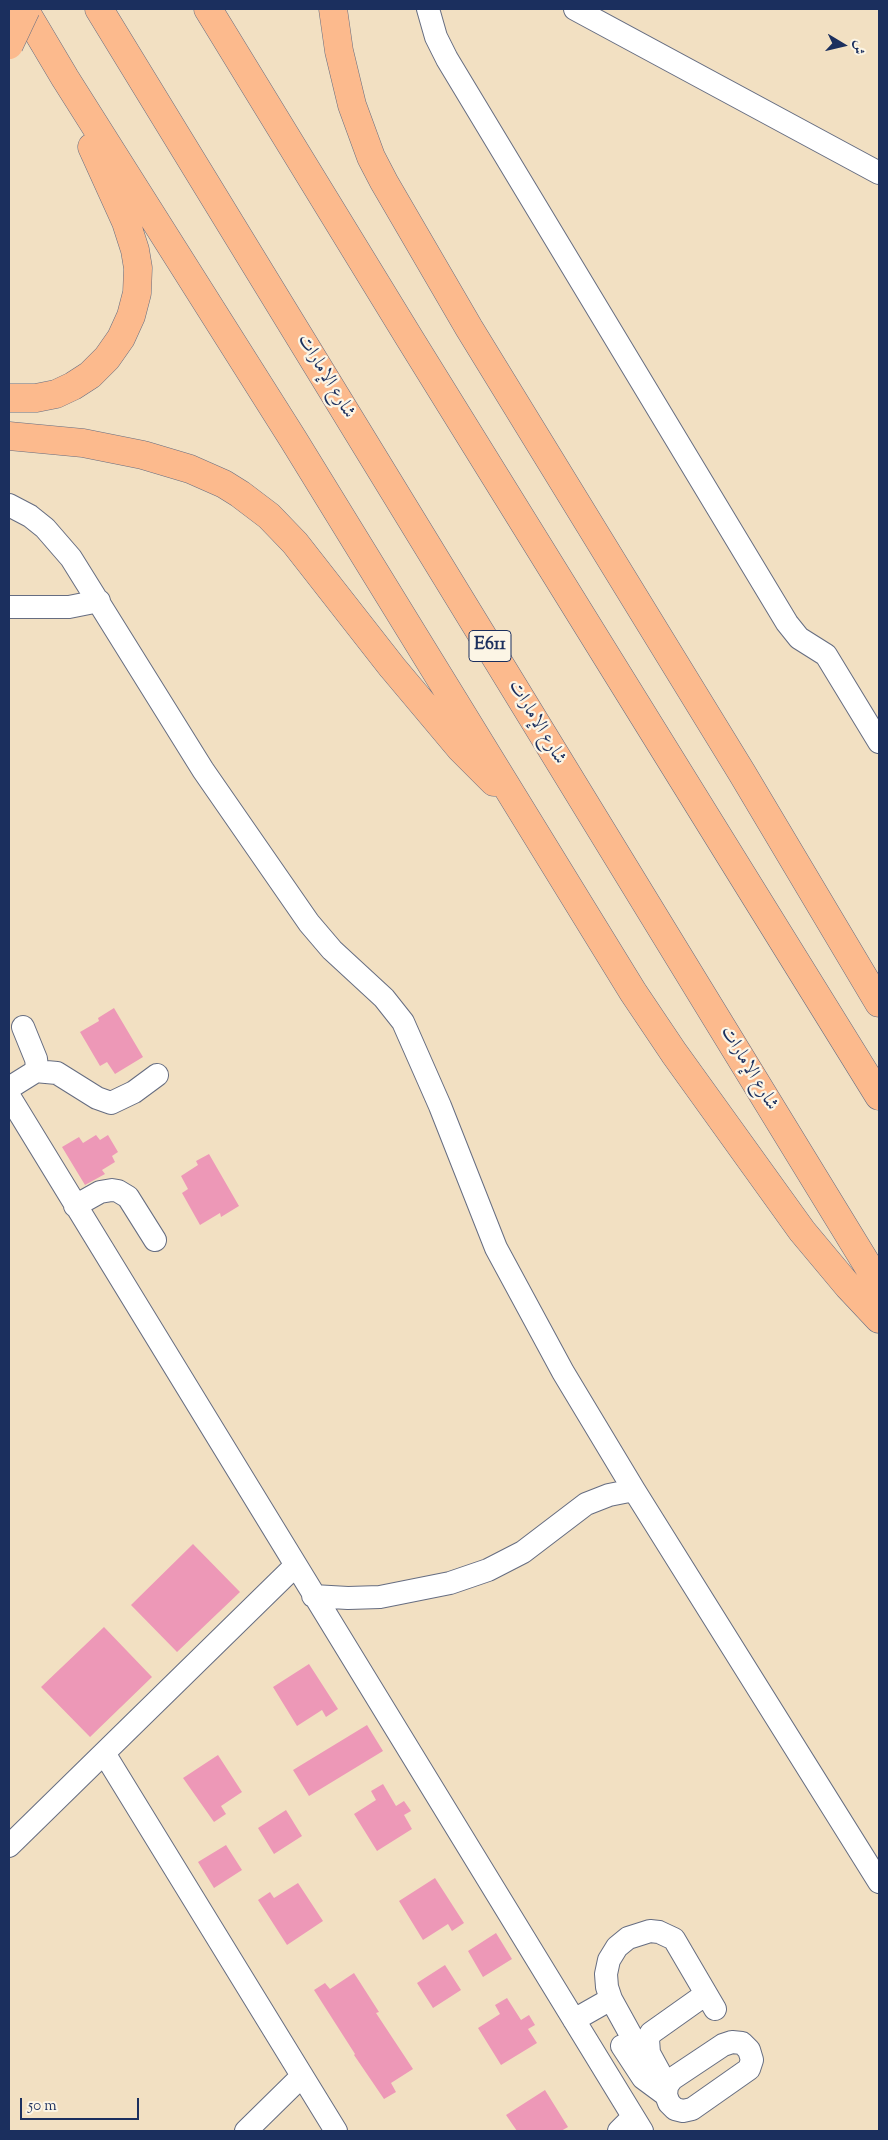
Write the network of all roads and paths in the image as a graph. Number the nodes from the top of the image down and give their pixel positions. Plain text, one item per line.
1 (25, 9) edge
2 (99, 9) edge
3 (208, 9) edge
4 (333, 9) edge
5 (428, 9) edge
6 (575, 9) edge
7 (9, 45) edge
8 (65, 78) junction
9 (879, 173) edge
10 (9, 398) edge
11 (9, 436) edge
12 (9, 505) edge
13 (99, 602) junction
14 (9, 606) edge
15 (879, 742) edge
16 (519, 804) junction
17 (879, 1003) edge
18 (23, 1027) dead end
19 (35, 1071) junction
20 (157, 1075) dead end
21 (9, 1088) edge
22 (9, 1096) edge
23 (879, 1096) edge
24 (75, 1206) junction
25 (154, 1240) dead end
26 (879, 1284) edge
27 (879, 1319) edge
28 (634, 1490) junction
29 (295, 1566) junction
30 (313, 1596) junction
31 (104, 1753) junction
32 (9, 1846) edge
33 (879, 1882) edge
34 (605, 2003) junction
35 (574, 2020) junction
36 (641, 2058) junction
37 (302, 2076) junction
38 (610, 2078) junction
39 (667, 2090) dead end
40 (631, 2127) edge
41 (246, 2131) edge
42 (336, 2131) edge

1 - 7 main road, bridge
1 - 8 main road
2 - 26 main road, شارع الإمارات / E611
3 - 23 main road
4 - 17 main road
5 - 15 street
6 - 9 street
8 - 10 main road
8 - 16 main road
11 - 16 main road
12 - 13 street
13 - 14 street
13 - 28 street
16 - 27 main road
18 - 19 street
19 - 20 street
19 - 21 street
22 - 24 street
24 - 25 street
24 - 29 street
28 - 30 street
28 - 33 street
29 - 30 street
29 - 31 street
30 - 35 street
31 - 32 street
31 - 37 street
34 - 35 street
34 - 36 street
34 - 36 street
35 - 38 street
36 - 38 street
36 - 39 street
37 - 41 street
37 - 42 street
38 - 40 street

